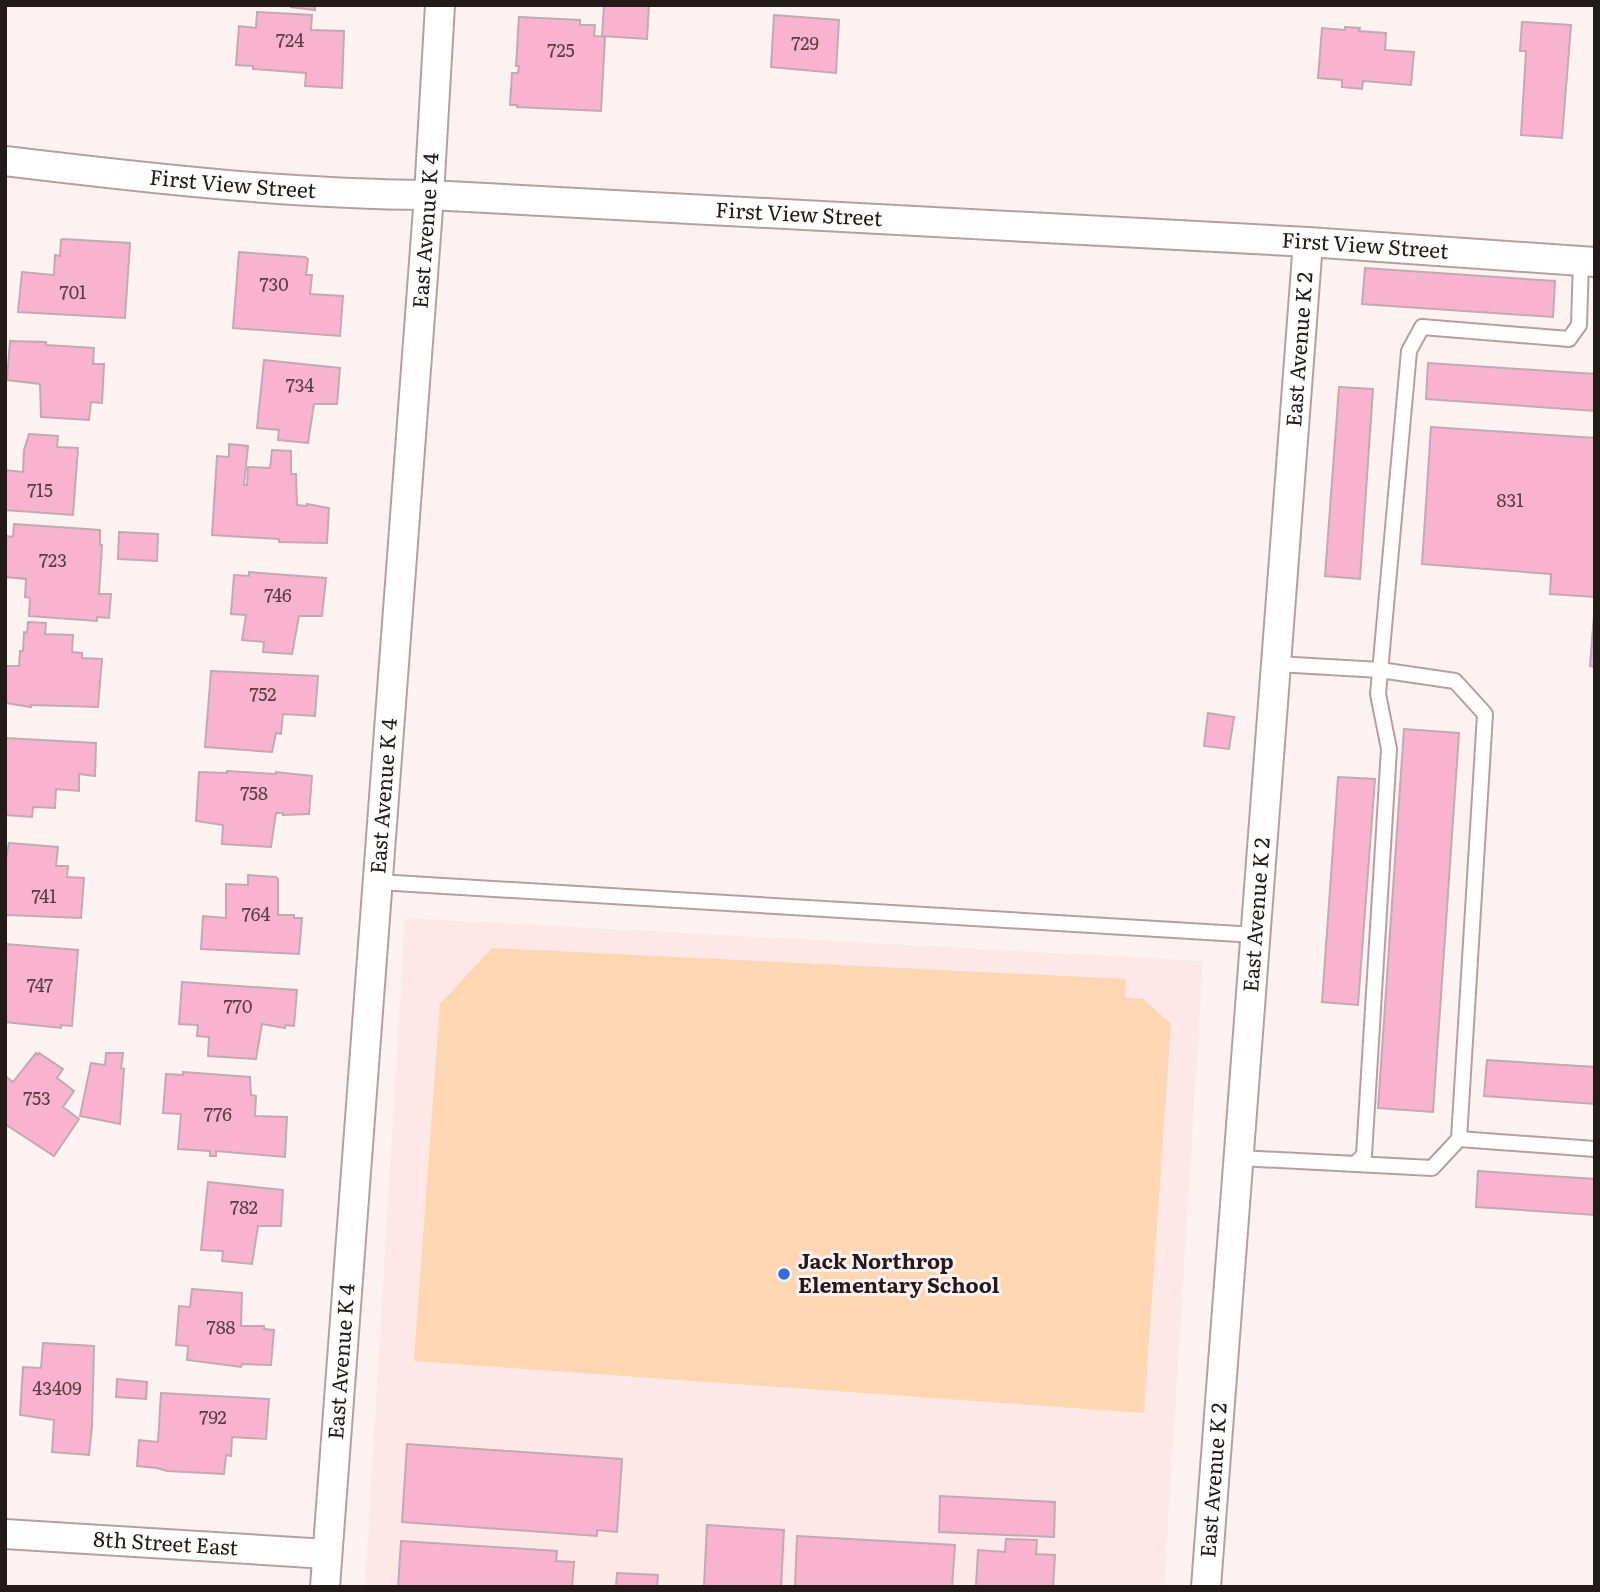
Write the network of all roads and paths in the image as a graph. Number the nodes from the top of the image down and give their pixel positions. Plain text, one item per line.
1 (440, 5) edge
2 (5, 161) edge
3 (429, 195) junction
4 (1308, 242) junction
5 (1588, 262) edge
6 (1277, 664) junction
7 (1380, 670) junction
8 (378, 882) junction
9 (1256, 935) junction
10 (1459, 1139) junction
11 (1595, 1149) edge
12 (1239, 1158) junction
13 (1355, 1164) junction
14 (5, 1534) edge
15 (327, 1554) junction
16 (325, 1587) edge
17 (1206, 1587) edge

1 - 3 street, East Avenue K 4
2 - 3 street, First View Street
3 - 4 street, First View Street
3 - 8 street, East Avenue K 4
4 - 5 street, First View Street
4 - 6 street, East Avenue K 2
5 - 7 lane
6 - 7 lane
6 - 9 street, East Avenue K 2
7 - 10 lane
7 - 13 lane
8 - 9 lane
8 - 15 street, East Avenue K 4
9 - 12 street, East Avenue K 2
10 - 11 lane
10 - 13 lane
12 - 13 lane
12 - 17 street, East Avenue K 2
14 - 15 street, 8th Street East
15 - 16 street, East Avenue K 4

